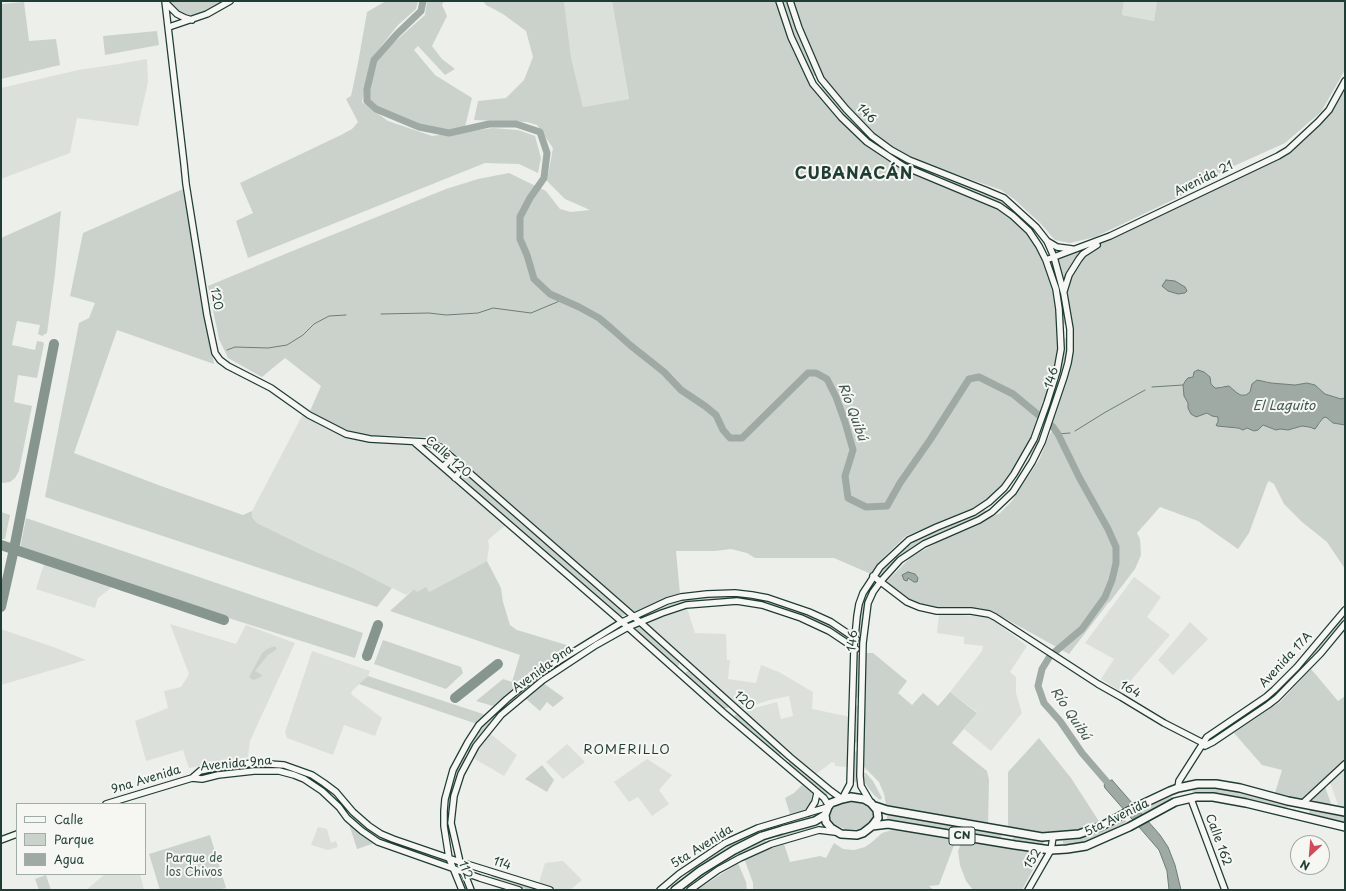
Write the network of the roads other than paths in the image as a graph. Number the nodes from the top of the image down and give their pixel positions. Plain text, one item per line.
1 (229, 1) edge
2 (779, 1) edge
3 (790, 1) edge
4 (165, 2) edge
5 (192, 20) junction
6 (169, 27) junction
7 (1345, 81) edge
8 (872, 136) junction
9 (867, 142) junction
10 (1036, 226) junction
11 (1029, 231) junction
12 (1110, 236) junction
13 (1047, 241) junction
14 (1074, 249) junction
15 (1054, 257) junction
16 (1046, 260) junction
17 (1064, 294) junction
18 (414, 442) junction
19 (452, 458) junction
20 (443, 467) junction
21 (463, 468) junction
22 (455, 478) junction
23 (873, 576) junction
24 (881, 581) junction
25 (1345, 610) edge
26 (634, 617) junction
27 (622, 622) junction
28 (640, 622) junction
29 (1345, 624) edge
30 (628, 627) junction
31 (855, 638) junction
32 (864, 643) junction
33 (854, 648) junction
34 (863, 653) junction
35 (493, 711) junction
36 (502, 715) junction
37 (1204, 745) junction
38 (1345, 764) edge
39 (192, 778) junction
40 (1178, 784) junction
41 (1189, 785) junction
42 (817, 793) junction
43 (1191, 798) junction
44 (842, 799) junction
45 (1288, 801) junction
46 (1174, 802) junction
47 (1305, 802) junction
48 (109, 803) edge
49 (873, 805) junction
50 (829, 806) junction
51 (1287, 811) junction
52 (1345, 812) edge
53 (808, 813) junction
54 (825, 815) junction
55 (815, 821) junction
56 (828, 824) junction
57 (872, 826) junction
58 (1345, 827) edge
59 (836, 832) junction
60 (16, 834) edge
61 (1052, 837) junction
62 (1, 840) edge
63 (1051, 850) junction
64 (449, 858) junction
65 (460, 862) junction
66 (453, 868) junction
67 (464, 872) junction
68 (462, 890) edge
69 (471, 890) edge
70 (520, 890) edge
71 (550, 890) edge
72 (660, 890) edge
73 (675, 890) edge
74 (690, 890) edge
75 (1028, 890) edge
76 (1225, 890) edge

1 - 5 main road
2 - 9 main road, 146
3 - 8 main road, 146
4 - 5 main road
4 - 6 main road, 120
5 - 6 main road
6 - 18 main road, 120
7 - 12 main road, Avenida 21
8 - 9 main road
8 - 10 main road, 146
9 - 11 main road, 146
10 - 11 main road
10 - 13 main road, 146
11 - 16 main road, 146
12 - 14 main road, Avenida 21
12 - 17 main road
13 - 14 main road
13 - 15 main road, 146
14 - 15 main road, Avenida 21
15 - 16 main road, Avenida 21
15 - 17 main road, 146
16 - 23 main road, 146
17 - 24 main road, 146
18 - 19 main road, Calle 120
18 - 20 main road, Calle 120
19 - 20 main road
19 - 21 main road, Calle 120
20 - 22 main road, Calle 120
21 - 22 main road
21 - 26 main road, Calle 120
22 - 27 main road, Calle 120
23 - 24 main road, 164
23 - 31 main road, 146
24 - 32 main road, 146
24 - 37 main road, 164
25 - 37 main road, Avenida 17A
26 - 27 main road, Avenida 9na
26 - 28 main road, 120
26 - 31 main road, Avenida 9na
27 - 30 main road, Calle 120
27 - 35 main road, Avenida 9na
28 - 30 main road, Avenida 9na
28 - 33 main road, Avenida 9na
28 - 44 main road, 120
29 - 37 main road, Avenida 17A
30 - 36 main road, Avenida 9na
30 - 42 main road, 120
31 - 32 main road, Avenida 9na
31 - 33 main road, 146
32 - 34 main road, 146
33 - 34 main road, Avenida 9na
33 - 44 main road, 146
34 - 49 main road, 146
35 - 36 main road
35 - 64 main road, Avenida 9na
36 - 65 main road, Avenida 9na
37 - 40 main road, Avenida 17A
38 - 47 main road
39 - 48 main road, 9na Avenida
39 - 64 main road, Avenida 9na
39 - 66 main road, Avenida 9na
40 - 41 highway, 5ta Avenida / CN
40 - 46 highway
40 - 61 highway, 5ta Avenida / CN
41 - 43 highway
41 - 45 highway, 5ta Avenida / CN
42 - 50 main road, 120
42 - 53 main road
43 - 46 highway, 5ta Avenida / CN
43 - 51 highway, 5ta Avenida / CN
43 - 76 main road, Calle 162
44 - 49 highway, CN
44 - 50 highway, CN
45 - 47 highway, 5ta Avenida / CN
45 - 51 highway
46 - 63 highway, 5ta Avenida / CN
47 - 51 highway
47 - 52 highway, 5ta Avenida / CN
49 - 57 highway
49 - 61 highway, 5ta Avenida / CN
50 - 53 main road, 5ta Avenida
50 - 54 highway
51 - 58 highway, 5ta Avenida / CN
53 - 72 main road, 5ta Avenida
54 - 55 highway, 5ta Avenida
54 - 56 highway
55 - 56 highway, 5ta Avenida
55 - 73 highway, 5ta Avenida
56 - 59 highway
57 - 59 highway, CN
57 - 63 highway, 5ta Avenida / CN
59 - 74 main road
60 - 62 main road
61 - 63 main road, 152
63 - 75 main road, 152
64 - 65 main road, 114
64 - 66 main road, 112
65 - 67 main road, Avenida 9na
65 - 71 main road, 114
66 - 67 main road, Avenida 9na
66 - 68 main road, 112
67 - 69 main road, 112
67 - 70 main road, 114

